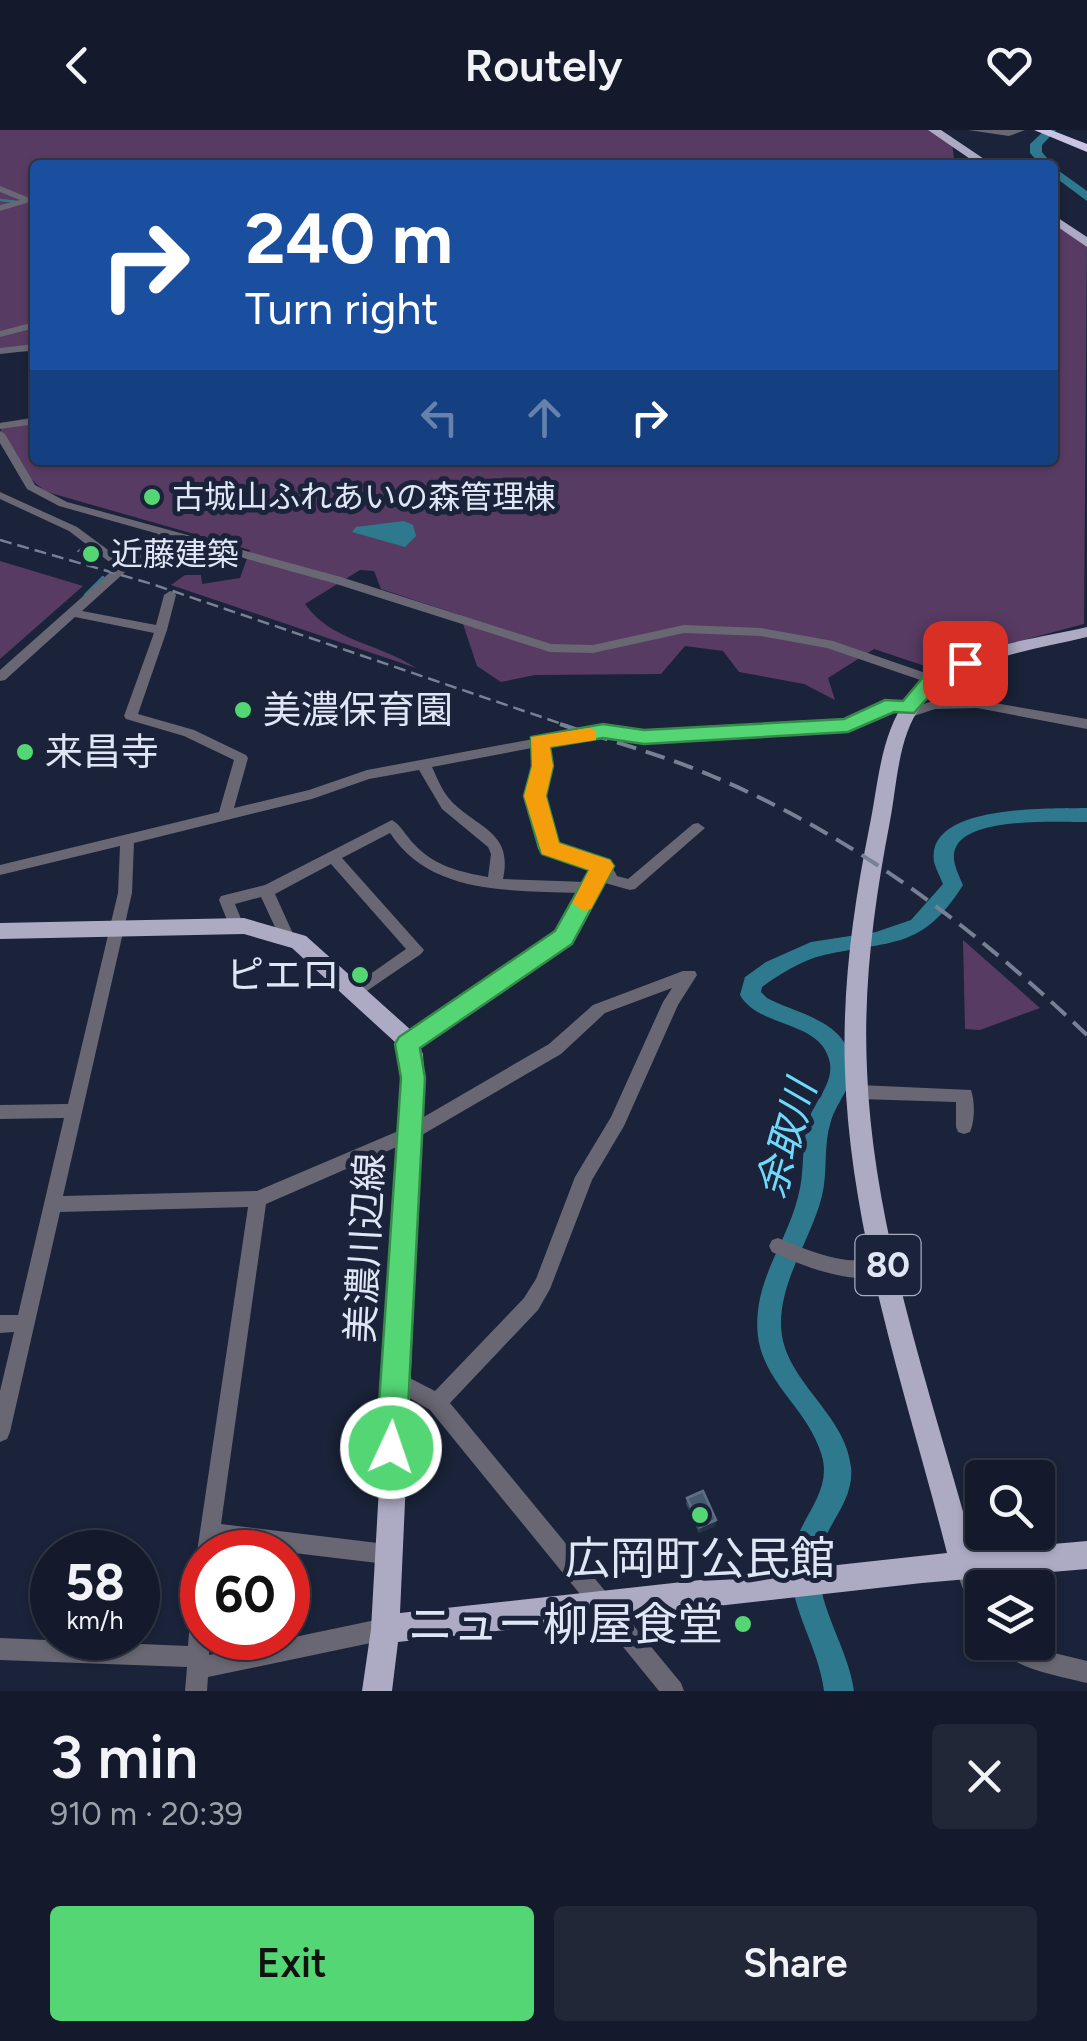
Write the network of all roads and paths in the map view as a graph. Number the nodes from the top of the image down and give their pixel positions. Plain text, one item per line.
1 (933, 130) edge
2 (971, 130) edge
3 (1022, 130) edge
4 (1040, 130) edge
5 (1051, 130) edge
6 (949, 141) junction
7 (1085, 145) edge
8 (979, 160) edge
9 (0, 189) edge
10 (0, 208) edge
11 (1058, 222) edge
12 (1087, 242) edge
13 (30, 326) edge
14 (0, 334) edge
15 (30, 348) edge
16 (0, 351) edge
17 (30, 422) edge
18 (0, 426) edge
19 (0, 434) edge
20 (0, 495) edge
21 (163, 532) junction
22 (210, 544) junction
23 (128, 562) junction
24 (170, 595) dead end
25 (74, 613) junction
26 (161, 630) junction
27 (1087, 632) edge
28 (0, 677) edge
29 (932, 680) junction
30 (907, 708) junction
31 (1087, 724) edge
32 (538, 742) junction
33 (423, 763) junction
34 (226, 811) junction
35 (698, 828) dead end
36 (128, 839) junction
37 (334, 858) junction
38 (602, 866) junction
39 (0, 870) edge
40 (494, 884) junction
41 (591, 888) junction
42 (266, 890) junction
43 (236, 926) junction
44 (115, 930) junction
45 (0, 932) edge
46 (286, 936) junction
47 (355, 994) junction
48 (407, 1044) junction
49 (859, 1092) junction
50 (74, 1111) junction
51 (0, 1112) edge
52 (964, 1127) dead end
53 (409, 1134) junction
54 (258, 1199) junction
55 (54, 1204) junction
56 (778, 1246) dead end
57 (889, 1268) junction
58 (0, 1324) edge
59 (24, 1324) junction
60 (396, 1380) junction
61 (438, 1403) junction
62 (0, 1432) edge
63 (210, 1530) edge
64 (310, 1549) edge
65 (386, 1554) junction
66 (1087, 1555) edge
67 (964, 1566) junction
68 (966, 1570) edge
69 (604, 1606) junction
70 (385, 1630) junction
71 (0, 1650) edge
72 (1038, 1660) edge
73 (197, 1672) edge
74 (1087, 1672) edge
75 (377, 1691) edge
76 (673, 1691) edge

1 - 6 main road
2 - 3 street
2 - 6 street
4 - 7 highway
5 - 7 highway
6 - 8 main road
9 - 10 street
11 - 12 main road
13 - 14 street
15 - 16 street
17 - 18 street
19 - 21 street
20 - 23 street
21 - 22 street
21 - 23 street
22 - 23 street
22 - 29 street
23 - 25 street
24 - 26 street
25 - 26 street
25 - 28 street
26 - 34 street
27 - 29 main road, 80
29 - 30 main road, 80
30 - 31 street
30 - 32 street
30 - 49 main road, 80
32 - 33 street
32 - 38 street
33 - 34 street
33 - 40 street
34 - 36 street
35 - 38 street
36 - 39 street
36 - 44 street
37 - 40 street
37 - 42 street
37 - 47 street
38 - 41 street
40 - 41 street
41 - 48 street
42 - 43 street
42 - 46 street
43 - 44 main road
43 - 46 main road
44 - 45 main road
44 - 50 street
46 - 47 main road
47 - 48 main road
48 - 53 main road, 美濃川辺線
49 - 52 street
49 - 57 main road, 80
50 - 51 street
50 - 55 street
53 - 54 street
53 - 60 main road, 美濃川辺線
53 - 61 street
54 - 55 street
54 - 63 street
55 - 59 street
56 - 57 street
57 - 67 main road, 80
58 - 59 street
59 - 62 street
60 - 61 street
60 - 65 main road, 美濃川辺線
61 - 69 street
64 - 65 street
65 - 70 main road, 美濃川辺線
66 - 67 main road
67 - 68 street
67 - 69 main road
69 - 70 main road
69 - 76 street
70 - 73 street
70 - 75 main road, 美濃川辺線
71 - 73 street
72 - 74 street

